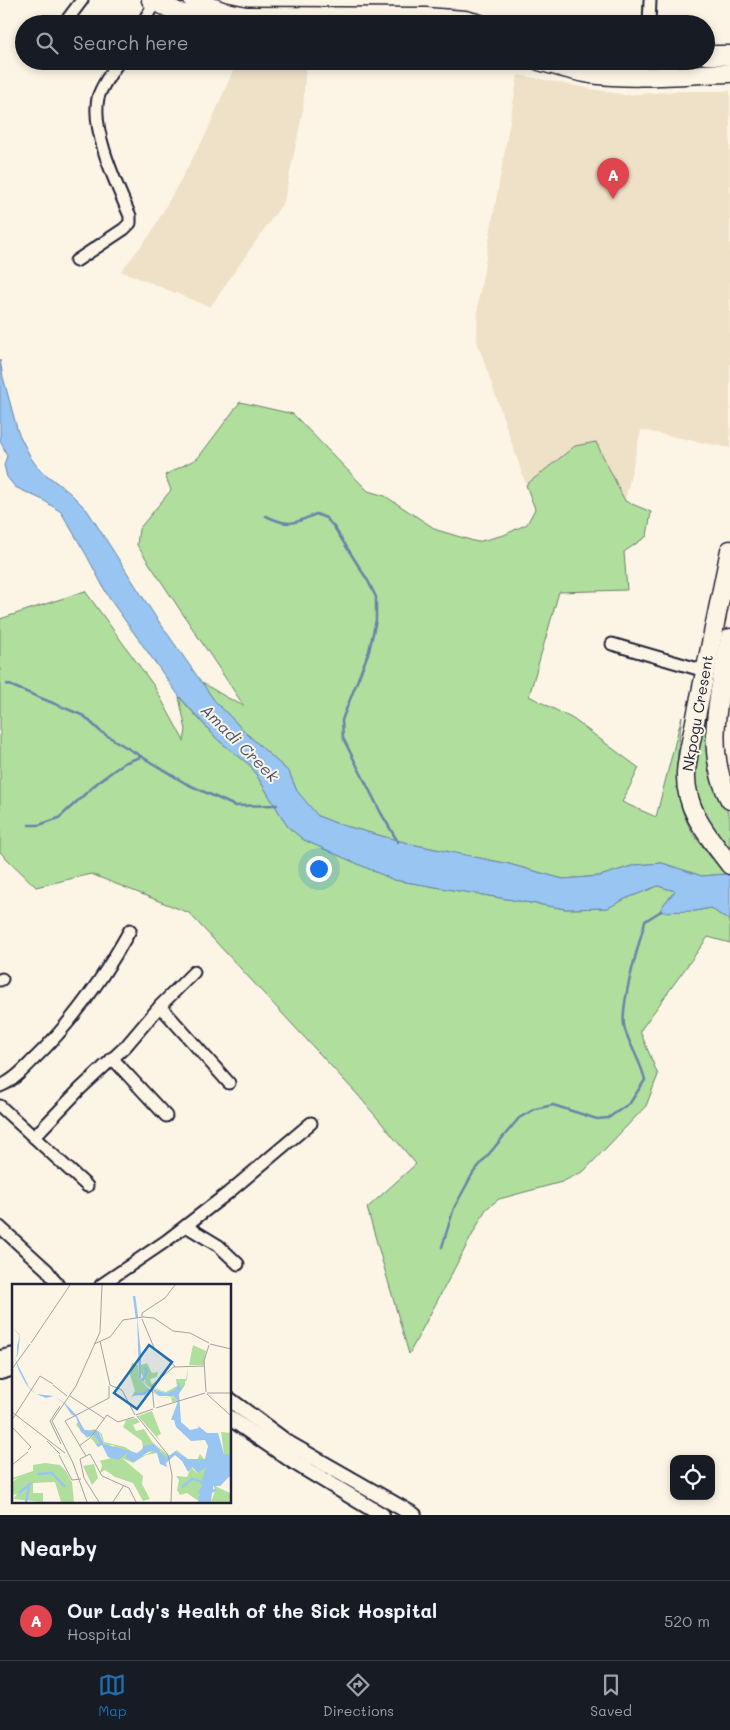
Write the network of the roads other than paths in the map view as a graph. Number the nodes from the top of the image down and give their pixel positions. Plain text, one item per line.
1 (82, 0) edge
2 (650, 0) edge
3 (153, 1) edge
4 (200, 1) edge
5 (71, 15) edge
6 (146, 15) edge
7 (187, 15) edge
8 (241, 15) edge
9 (649, 15) edge
10 (730, 55) edge
11 (715, 56) edge
12 (114, 70) edge
13 (573, 70) edge
14 (730, 73) edge
15 (76, 260) dead end
16 (730, 550) edge
17 (730, 638) edge
18 (612, 644) dead end
19 (705, 671) junction
20 (730, 800) edge
21 (730, 864) edge
22 (130, 930) dead end
23 (194, 972) dead end
24 (160, 1006) junction
25 (112, 1058) junction
26 (229, 1083) dead end
27 (0, 1086) edge
28 (0, 1106) edge
29 (166, 1116) dead end
30 (311, 1123) dead end
31 (34, 1137) junction
32 (87, 1186) dead end
33 (186, 1226) junction
34 (0, 1227) edge
35 (238, 1264) dead end
36 (57, 1284) edge
37 (102, 1284) edge
38 (231, 1401) edge
39 (231, 1419) edge
40 (408, 1514) edge
41 (382, 1515) edge

1 - 5 street
2 - 9 street
3 - 6 street
3 - 7 main road
4 - 8 main road
10 - 11 main road
12 - 15 street
13 - 14 main road
16 - 19 main road, Nkpogu Cresent
17 - 20 main road, Nkpogu Cresent
18 - 19 street
19 - 21 main road, Nkpogu Cresent
22 - 27 street
23 - 24 street
24 - 25 street
24 - 26 street
25 - 29 street
25 - 31 street
28 - 31 street
30 - 33 street
31 - 32 street
33 - 35 street
33 - 37 street
34 - 36 street
38 - 40 street
39 - 41 street

